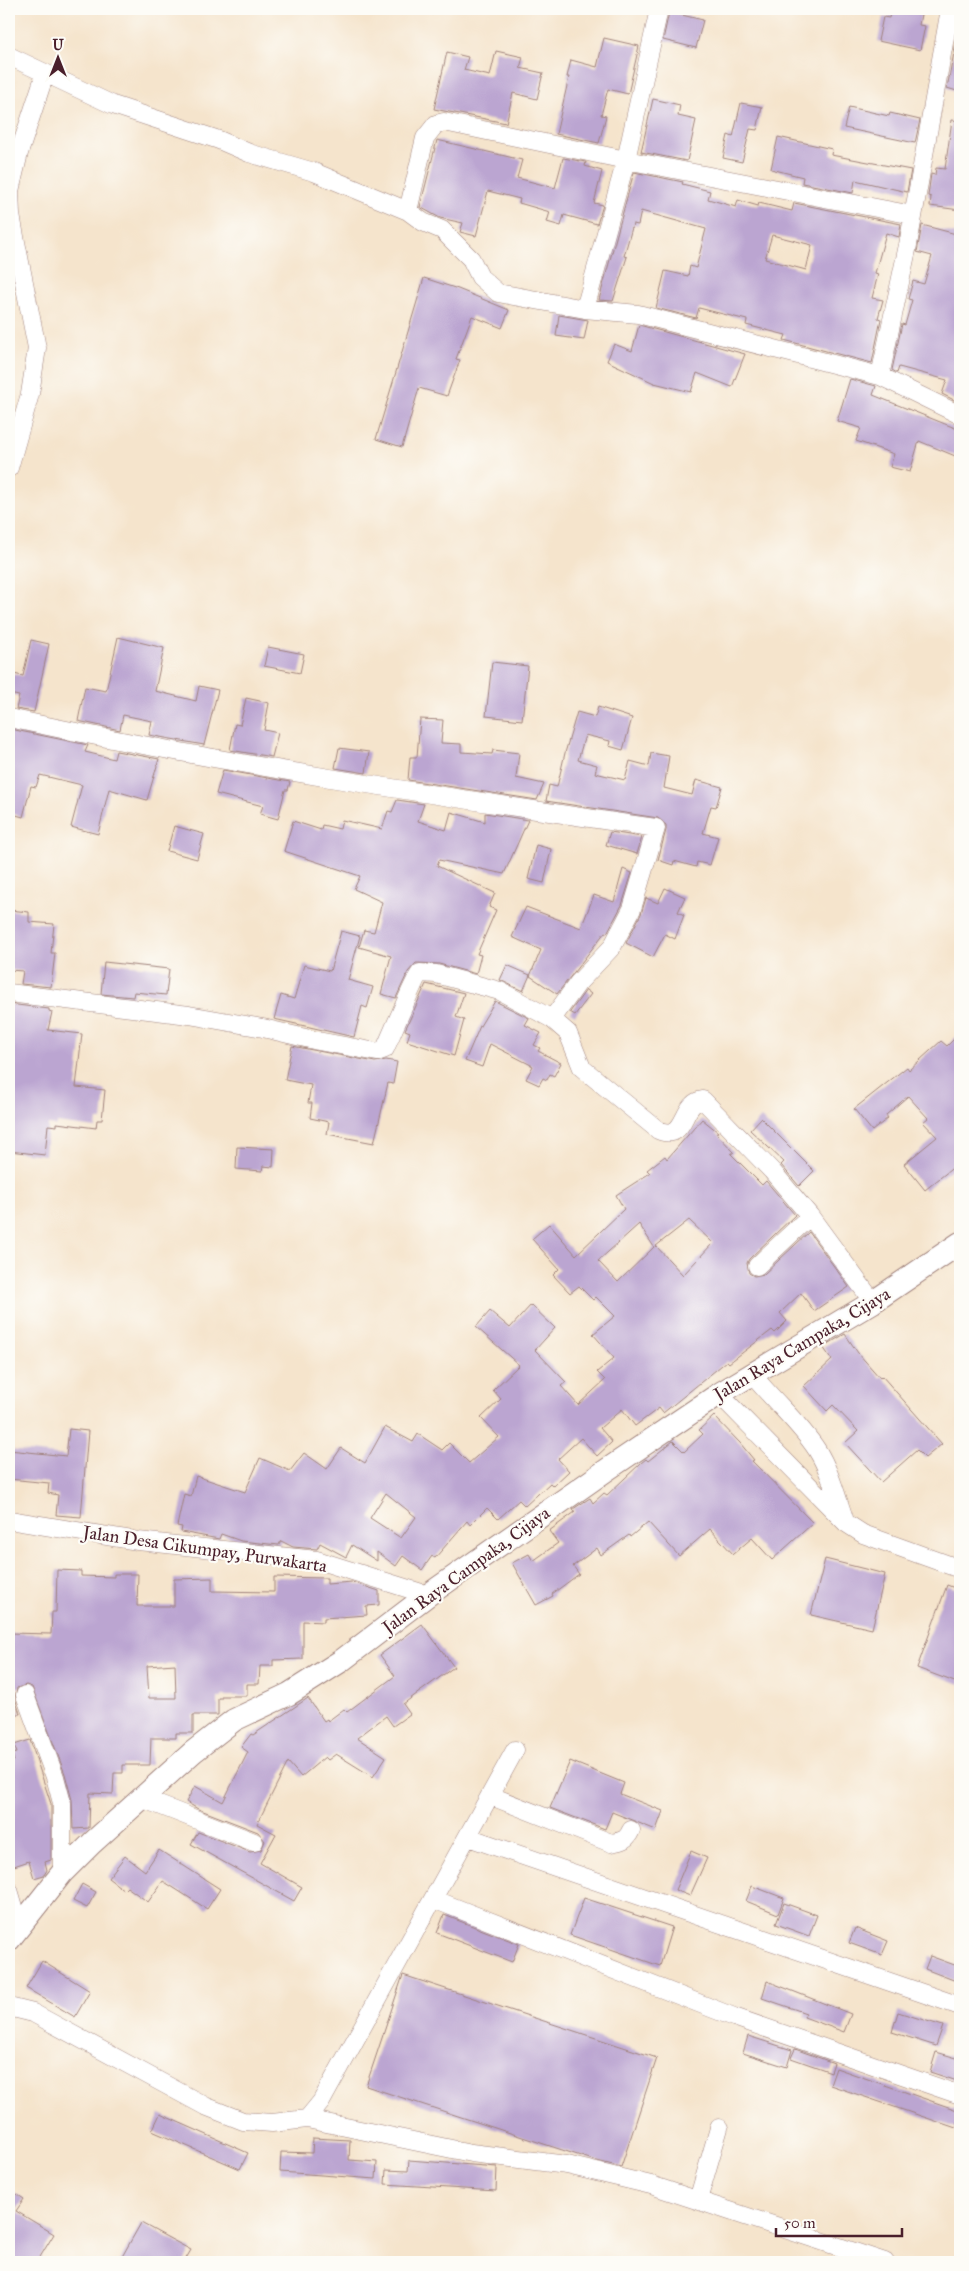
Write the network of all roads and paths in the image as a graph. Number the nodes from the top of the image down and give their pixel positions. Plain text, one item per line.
1 (659, 9) edge
2 (950, 9) edge
3 (9, 56) edge
4 (45, 74) junction
5 (626, 160) junction
6 (408, 211) junction
7 (914, 214) junction
8 (586, 309) junction
9 (880, 376) junction
10 (960, 415) edge
11 (9, 468) edge
12 (9, 718) edge
13 (9, 993) edge
14 (552, 1020) junction
15 (810, 1216) junction
16 (960, 1243) edge
17 (757, 1266) dead end
18 (873, 1302) junction
19 (752, 1374) junction
20 (719, 1394) junction
21 (9, 1520) edge
22 (846, 1523) junction
23 (960, 1569) edge
24 (428, 1595) junction
25 (25, 1695) dead end
26 (516, 1750) dead end
27 (491, 1796) junction
28 (141, 1798) junction
29 (631, 1830) dead end
30 (468, 1837) junction
31 (254, 1842) dead end
32 (62, 1874) junction
33 (9, 1890) edge
34 (433, 1899) junction
35 (14, 1932) edge
36 (960, 2006) edge
37 (9, 2007) edge
38 (960, 2095) edge
39 (307, 2119) junction
40 (719, 2128) dead end
41 (698, 2200) junction
42 (885, 2262) edge

1 - 5 street
2 - 7 street
3 - 4 street
4 - 6 street
4 - 11 street
5 - 6 street
5 - 7 street
5 - 8 street
6 - 8 street
7 - 9 street
8 - 9 street
9 - 10 street
12 - 14 street
13 - 14 street
14 - 15 street
15 - 17 street
15 - 18 street
16 - 18 main road, Jalan Raya Campaka, Cijaya
18 - 19 main road, Jalan Raya Campaka, Cijaya
19 - 20 main road, Jalan Raya Campaka, Cijaya
19 - 22 street
20 - 22 street
20 - 24 main road, Jalan Raya Campaka, Cijaya
21 - 24 street, Jalan Desa Cikumpay, Purwakarta
22 - 23 street
24 - 28 main road, Jalan Raya Campaka, Cijaya
25 - 32 street
26 - 27 street
27 - 29 street
27 - 30 street
28 - 31 street
28 - 32 main road, Jalan Raya Campaka, Cijaya
30 - 34 street
30 - 36 street
32 - 35 main road, Jalan Raya Campaka, Cijaya
33 - 35 street
34 - 38 street
34 - 39 street
37 - 39 street
39 - 41 street
40 - 41 street
41 - 42 street

